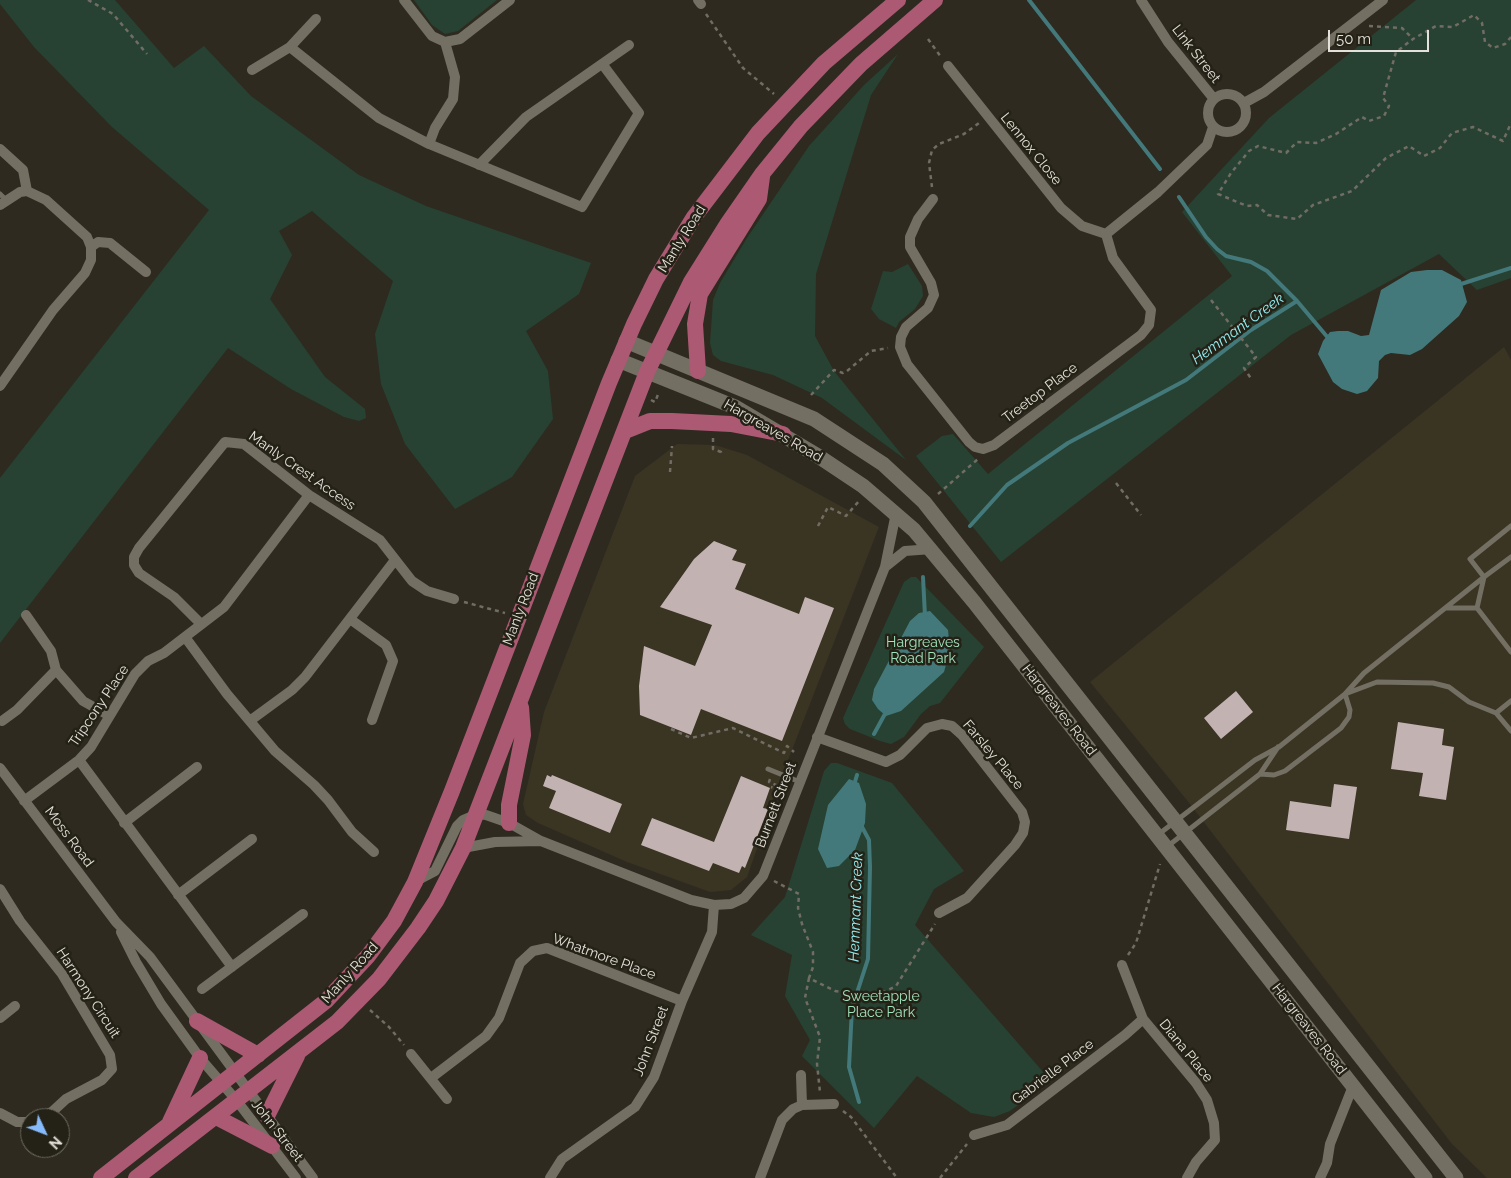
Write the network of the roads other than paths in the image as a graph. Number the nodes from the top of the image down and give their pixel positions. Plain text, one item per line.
1 (404, 0) edge
2 (510, 0) edge
3 (898, 0) edge
4 (935, 0) edge
5 (1141, 0) edge
6 (1383, 0) edge
7 (316, 19) dead end
8 (445, 42) junction
9 (628, 45) dead end
10 (290, 47) junction
11 (603, 65) junction
12 (948, 66) road end
13 (252, 70) dead end
14 (1214, 99) junction
15 (1244, 103) junction
16 (1213, 127) junction
17 (429, 144) junction
18 (0, 149) edge
19 (480, 165) junction
20 (762, 174) junction
21 (27, 191) junction
22 (933, 199) road end
23 (2, 200) edge
24 (1106, 234) junction
25 (91, 247) junction
26 (146, 272) dead end
27 (626, 341) junction
28 (656, 354) junction
29 (618, 360) junction
30 (698, 371) junction
31 (647, 372) junction
32 (0, 386) edge
33 (625, 431) junction
34 (783, 434) junction
35 (309, 495) junction
36 (896, 513) junction
37 (1511, 526) edge
38 (932, 549) junction
39 (1511, 557) edge
40 (395, 560) junction
41 (885, 567) junction
42 (1484, 578) junction
43 (454, 599) road end
44 (1447, 608) junction
45 (1477, 608) junction
46 (26, 615) dead end
47 (350, 619) junction
48 (201, 624) junction
49 (185, 637) junction
50 (1511, 652) edge
51 (56, 670) junction
52 (1346, 694) junction
53 (1511, 701) edge
54 (520, 703) junction
55 (1496, 713) junction
56 (108, 715) junction
57 (251, 720) junction
58 (372, 720) dead end
59 (2, 721) dead end
60 (1511, 731) edge
61 (818, 737) junction
62 (1279, 747) junction
63 (79, 760) junction
64 (197, 767) dead end
65 (0, 768) edge
66 (768, 769) dead end
67 (1260, 774) junction
68 (800, 782) junction
69 (24, 801) junction
70 (477, 814) junction
71 (124, 823) junction
72 (509, 823) junction
73 (1180, 827) junction
74 (252, 839) dead end
75 (541, 841) junction
76 (1161, 842) junction
77 (463, 848) junction
78 (374, 852) dead end
79 (415, 882) junction
80 (0, 889) edge
81 (178, 895) junction
82 (714, 905) junction
83 (940, 913) road end
84 (302, 914) dead end
85 (116, 922) junction
86 (1122, 965) road end
87 (232, 967) junction
88 (202, 989) dead end
89 (682, 1001) junction
90 (14, 1006) dead end
91 (0, 1018) edge
92 (1143, 1019) junction
93 (197, 1021) junction
94 (299, 1051) junction
95 (411, 1054) road end
96 (258, 1055) junction
97 (200, 1058) junction
98 (235, 1073) junction
99 (801, 1075) dead end
100 (431, 1078) junction
101 (221, 1083) junction
102 (1353, 1086) junction
103 (243, 1096) junction
104 (447, 1099) dead end
105 (834, 1104) road end
106 (802, 1105) junction
107 (57, 1108) edge
108 (0, 1113) edge
109 (267, 1116) junction
110 (216, 1117) junction
111 (20, 1122) edge
112 (169, 1124) junction
113 (974, 1135) road end
114 (272, 1146) junction
115 (101, 1178) edge
116 (136, 1178) edge
117 (296, 1178) edge
118 (313, 1178) edge
119 (550, 1178) edge
120 (760, 1178) edge
121 (1187, 1178) edge
122 (1320, 1178) edge
123 (1425, 1178) edge
124 (1456, 1178) edge

1 - 8 street
2 - 8 street
3 - 27 main road, Manly Road
4 - 20 main road, Manly Road
5 - 14 street, Link Street
6 - 15 street
7 - 10 street
8 - 17 street
9 - 11 street
10 - 13 street
10 - 17 street
11 - 19 street
11 - 19 street
12 - 24 street, Lennox Close
14 - 15 street
14 - 16 street
15 - 16 street
16 - 24 street
17 - 19 street
18 - 21 street
20 - 28 main road, Manly Road
20 - 30 main road
21 - 23 street
21 - 25 street
22 - 24 street, Treetop Place
25 - 26 street
25 - 32 street
27 - 28 main road, Hargreaves Road
27 - 29 main road, Manly Road
28 - 30 main road, Hargreaves Road
28 - 31 main road, Manly Road
29 - 31 main road, Hargreaves Road
29 - 79 main road, Manly Road
30 - 73 main road, Hargreaves Road
31 - 33 main road, Manly Road
31 - 34 main road, Hargreaves Road
33 - 34 main road
33 - 54 main road, Manly Road
34 - 36 main road, Hargreaves Road
35 - 40 street, Manly Crest Access
35 - 48 street, Tripcony Place
35 - 48 street, Manly Crest Access
36 - 38 main road, Hargreaves Road
36 - 41 street, Burnett Street
37 - 42 lane
38 - 41 street
38 - 76 main road, Hargreaves Road
39 - 42 lane
40 - 43 street, Manly Crest Access
40 - 47 street
41 - 61 street, Burnett Street
42 - 44 lane
42 - 45 lane
44 - 45 lane
44 - 52 lane
45 - 50 lane
46 - 51 street
47 - 57 street
47 - 58 street
48 - 49 street, Tripcony Place
49 - 56 street, Tripcony Place
49 - 57 street
51 - 56 street
51 - 59 street
52 - 55 lane
52 - 62 lane
52 - 67 lane
53 - 55 lane
54 - 70 main road, Manly Road
54 - 72 main road
55 - 60 lane
56 - 63 street, Tripcony Place
57 - 78 street
61 - 68 street, Burnett Street
61 - 83 street, Farsley Place
62 - 67 lane
62 - 73 lane
63 - 69 street, Tripcony Place
63 - 71 street
64 - 71 street
65 - 69 street, Moss Road
66 - 68 lane
67 - 73 lane
68 - 82 street, Burnett Street
69 - 85 street, Moss Road
70 - 72 street, Burnett Street
70 - 77 main road, Manly Road
70 - 79 street
71 - 81 street
72 - 75 street, Burnett Street
73 - 76 lane
73 - 76 lane
73 - 124 main road, Hargreaves Road
74 - 81 street
75 - 77 street, Burnett Street
75 - 82 street, Burnett Street
76 - 102 main road, Hargreaves Road
77 - 94 main road, Manly Road
79 - 96 main road, Manly Road
80 - 107 street, Harmony Circuit
81 - 87 street
82 - 89 street, John Street
84 - 87 street
85 - 93 street, Moss Road
85 - 97 street, Moss Road
86 - 92 street, Diana Place
87 - 88 street
89 - 100 street, Whatmore Place
89 - 119 street, John Street
90 - 91 street
92 - 113 street, Gabrielle Place
92 - 121 street, Diana Place
93 - 96 main road
93 - 98 street, Moss Road
94 - 103 main road, Manly Road
94 - 109 main road
95 - 100 street
96 - 98 main road, Manly Road
97 - 101 street, Moss Road
97 - 112 main road
98 - 101 main road, Manly Road
98 - 103 street, Moss Road
99 - 106 street
100 - 104 street
101 - 103 street, Moss Road
101 - 112 main road, Manly Road
102 - 122 street, Hargreaves Road
102 - 123 main road
103 - 109 street, John Street
103 - 110 main road, Manly Road
103 - 114 street, John Street
105 - 106 street
106 - 120 street
108 - 111 street
109 - 118 street, John Street
110 - 114 main road
110 - 116 main road, Manly Road
112 - 115 main road, Manly Road
114 - 117 street, John Street

